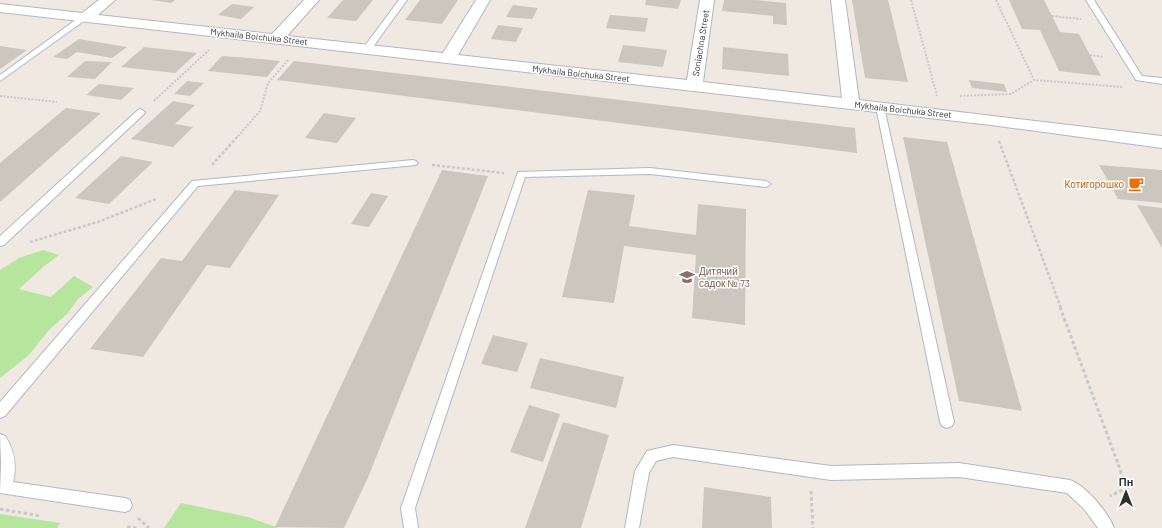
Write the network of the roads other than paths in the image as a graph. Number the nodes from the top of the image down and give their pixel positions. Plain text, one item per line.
1 (108, 0) edge
2 (312, 0) edge
3 (403, 0) edge
4 (483, 0) edge
5 (707, 0) edge
6 (838, 0) edge
7 (1090, 0) edge
8 (0, 8) edge
9 (84, 18) junction
10 (276, 39) junction
11 (367, 49) junction
12 (448, 58) junction
13 (0, 79) edge
14 (1162, 81) edge
15 (694, 86) junction
16 (851, 104) junction
17 (880, 107) junction
18 (141, 112) road end
19 (1162, 142) edge
20 (413, 163) road end
21 (766, 184) dead end
22 (0, 242) edge
23 (0, 412) edge
24 (947, 422) dead end
25 (0, 440) edge
26 (125, 505) dead end
27 (411, 528) edge
28 (632, 528) edge
29 (1107, 528) edge

1 - 9 street
2 - 10 street
3 - 11 lane
4 - 12 street
5 - 15 street, Soniachna Street
6 - 16 street
7 - 14 lane
8 - 9 street, Mykhaila Boichuka Street
9 - 10 street, Mykhaila Boichuka Street
9 - 13 lane
10 - 11 street, Mykhaila Boichuka Street
11 - 12 street, Mykhaila Boichuka Street
12 - 15 street, Mykhaila Boichuka Street
15 - 16 street, Mykhaila Boichuka Street
16 - 17 street, Mykhaila Boichuka Street
17 - 19 street, Mykhaila Boichuka Street
17 - 24 lane
18 - 22 lane
20 - 23 lane
21 - 27 lane
25 - 26 lane
28 - 29 lane

